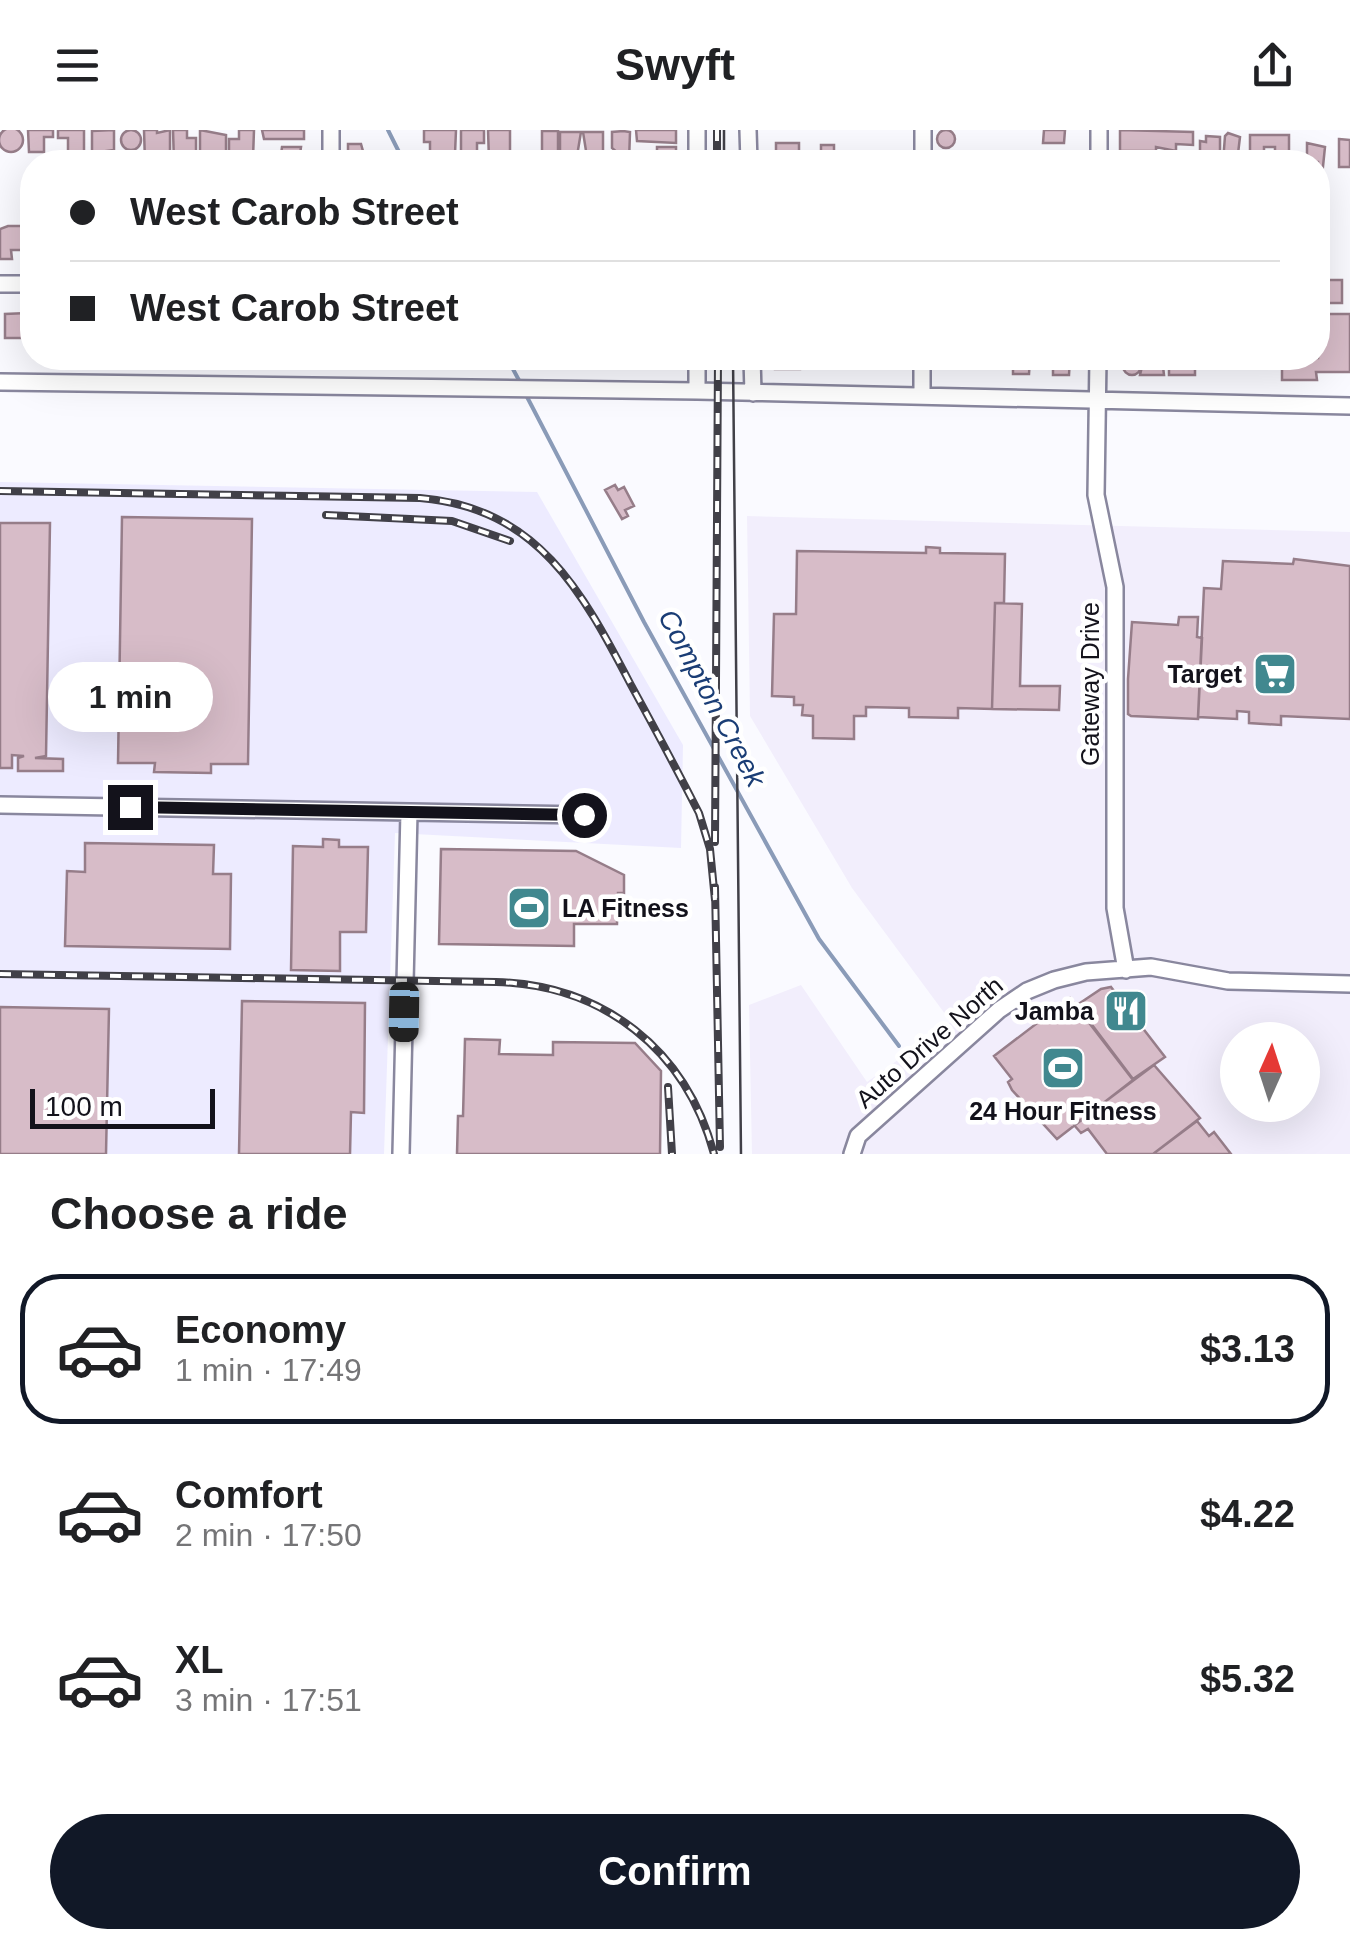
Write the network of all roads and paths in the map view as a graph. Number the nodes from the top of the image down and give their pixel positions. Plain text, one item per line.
1 (698, 370) edge
2 (752, 370) edge
3 (922, 370) edge
4 (1098, 370) edge
5 (0, 382) edge
6 (698, 391) junction
7 (753, 393) junction
8 (922, 396) junction
9 (1098, 399) junction
10 (1350, 406) edge
11 (0, 805) edge
12 (409, 812) junction
13 (584, 815) dead end
14 (1126, 970) junction
15 (1350, 984) edge
16 (401, 1154) edge
17 (852, 1154) edge

1 - 6 street
2 - 7 street
3 - 8 street
4 - 9 street, Gateway Drive
5 - 6 street
6 - 7 street
7 - 8 street
8 - 9 street
9 - 10 street
9 - 14 street, Gateway Drive
11 - 12 street
12 - 13 street
12 - 16 street
14 - 15 street, Auto Drive North
14 - 17 street, Auto Drive North

